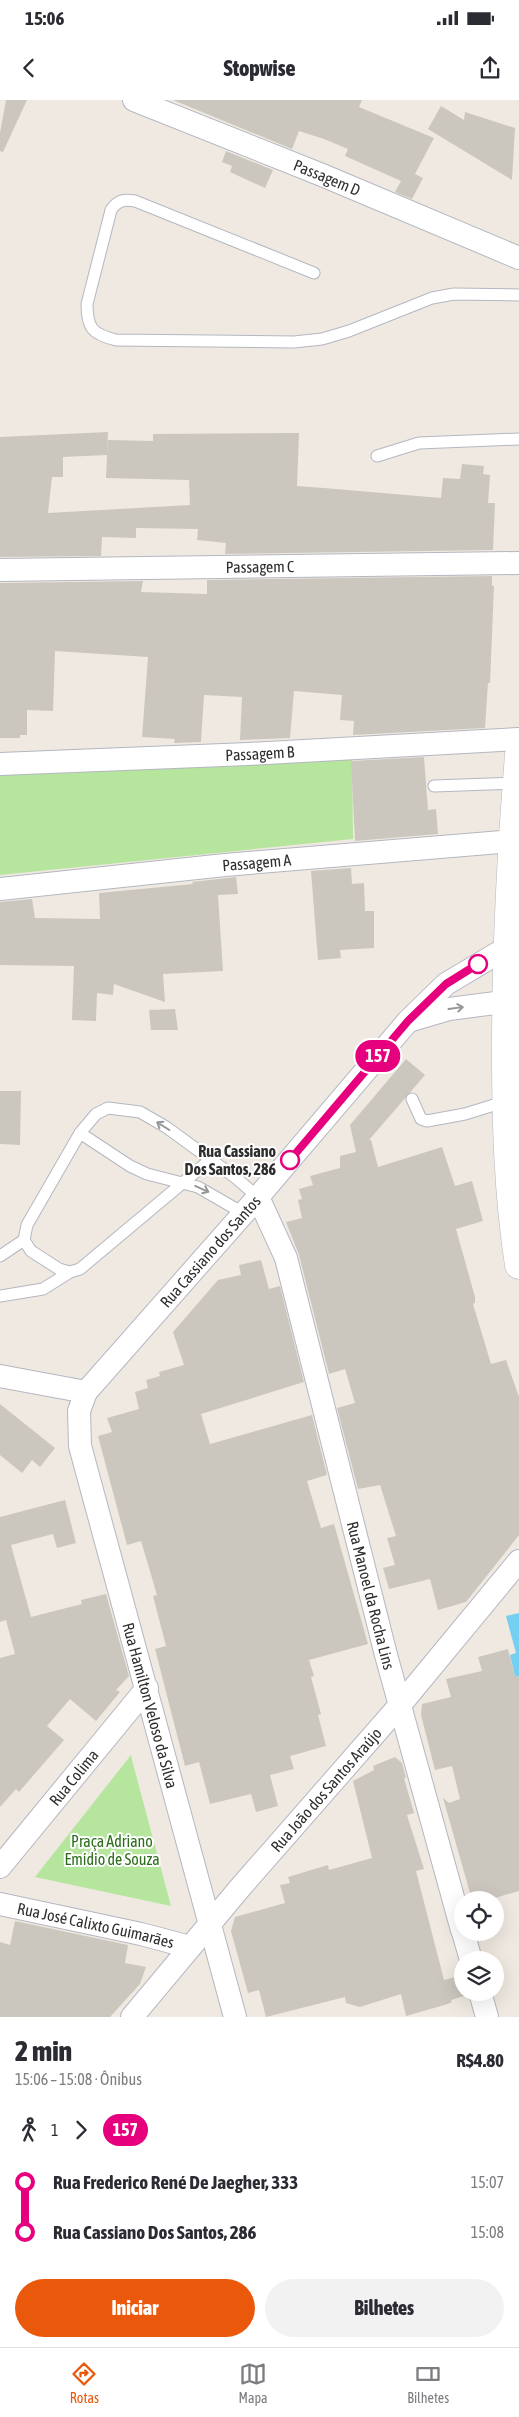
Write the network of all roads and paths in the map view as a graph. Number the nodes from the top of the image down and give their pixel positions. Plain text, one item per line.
1 (134, 100) edge
2 (519, 258) edge
3 (314, 273) dead end
4 (519, 296) edge
5 (519, 439) edge
6 (377, 456) dead end
7 (519, 563) edge
8 (0, 570) edge
9 (519, 739) edge
10 (519, 755) edge
11 (0, 764) edge
12 (517, 783) junction
13 (434, 786) dead end
14 (512, 841) junction
15 (0, 888) edge
16 (508, 947) junction
17 (512, 1000) edge
18 (408, 1021) junction
19 (412, 1099) dead end
20 (512, 1100) edge
21 (80, 1133) junction
22 (210, 1160) junction
23 (182, 1183) junction
24 (258, 1197) junction
25 (243, 1213) junction
26 (24, 1240) junction
27 (0, 1256) edge
28 (286, 1258) junction
29 (519, 1265) edge
30 (70, 1272) junction
31 (0, 1296) edge
32 (0, 1376) edge
33 (86, 1392) junction
34 (519, 1561) edge
35 (147, 1688) junction
36 (400, 1705) junction
37 (0, 1867) edge
38 (454, 1899) edge
39 (0, 1904) edge
40 (209, 1924) junction
41 (190, 1947) junction
42 (483, 2001) edge
43 (132, 2017) edge
44 (235, 2017) edge
45 (487, 2017) edge

1 - 2 street, Passagem D
3 - 4 lane
5 - 6 lane
7 - 8 street, Passagem C
9 - 11 street, Passagem B
10 - 12 main road
12 - 13 lane
12 - 14 main road
14 - 15 street, Passagem A
14 - 16 main road
16 - 17 main road
16 - 18 street, Rua Cassiano dos Santos
18 -> 17 street
17 - 20 main road
18 - 24 street, Rua Cassiano dos Santos
19 - 20 lane
20 - 29 main road
22 -> 21 lane
21 - 23 lane
21 - 26 lane
22 - 23 lane
22 - 24 lane
23 -> 25 lane
23 - 30 lane
24 - 25 street, Rua Cassiano dos Santos
24 - 28 street, Rua Manoel da Rocha Lins
25 - 28 street, Rua Manoel da Rocha Lins
25 - 33 street, Rua Cassiano dos Santos
26 - 27 lane
26 - 30 lane
28 - 36 street, Rua Manoel da Rocha Lins
30 - 31 lane
32 - 33 street
33 - 35 street, Rua Hamilton Veloso da Silva
34 - 36 street, Rua João dos Santos Araújo
35 - 37 street, Rua Colima
35 - 40 street, Rua Hamilton Veloso da Silva
36 - 38 street, Rua Manoel da Rocha Lins
36 - 40 street, Rua João dos Santos Araújo
39 - 41 street, Rua José Calixto Guimarães
40 - 41 street, Rua João dos Santos Araújo
40 - 44 street, Rua Hamilton Veloso da Silva
41 - 43 street, Rua João dos Santos Araújo
42 - 45 street

